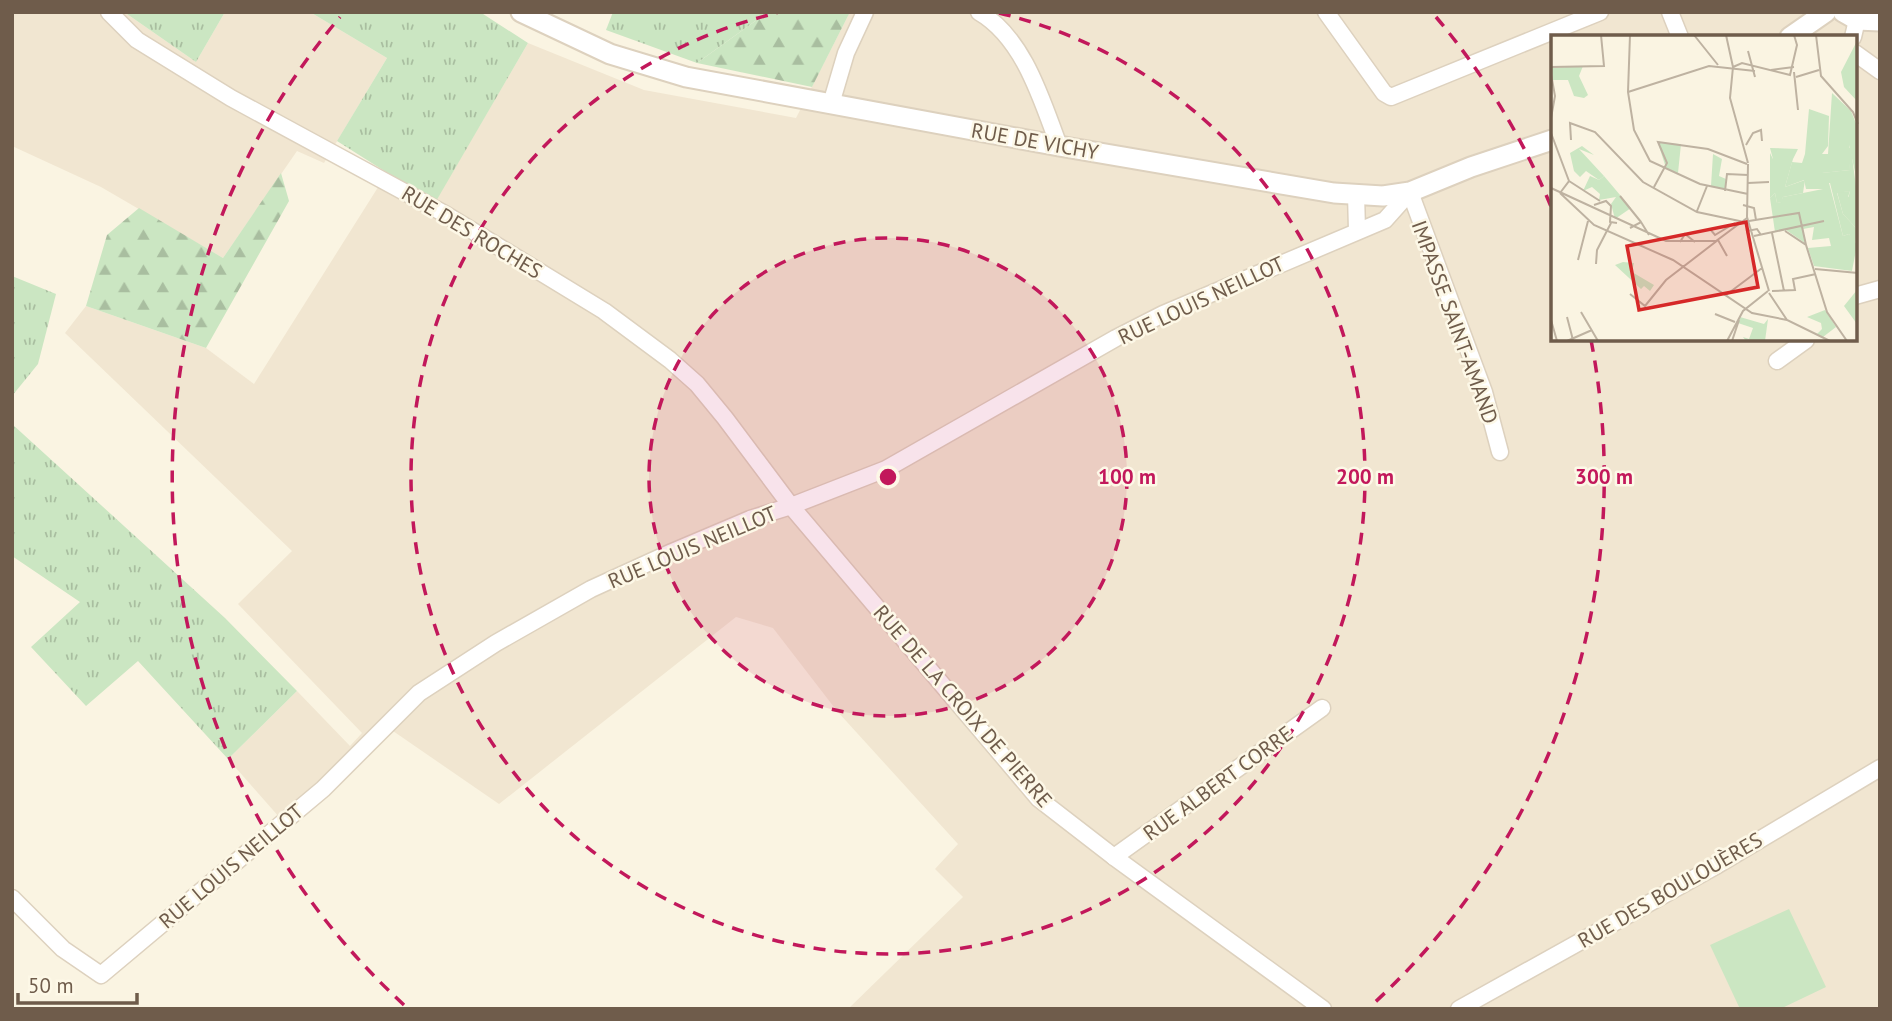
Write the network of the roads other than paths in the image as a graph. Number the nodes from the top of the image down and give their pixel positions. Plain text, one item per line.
1 (108, 12) edge
2 (521, 12) edge
3 (865, 12) edge
4 (979, 12) edge
5 (1326, 12) edge
6 (1600, 12) edge
7 (1670, 12) edge
8 (1826, 12) edge
9 (1880, 21) edge
10 (1851, 23) edge
11 (1679, 35) edge
12 (1792, 35) edge
13 (1857, 54) edge
14 (1880, 71) edge
15 (831, 104) junction
16 (1551, 140) edge
17 (1059, 146) junction
18 (1410, 192) junction
19 (1356, 194) junction
20 (1357, 230) junction
21 (1880, 289) edge
22 (1857, 295) edge
23 (1805, 341) edge
24 (1777, 361) dead end
25 (1500, 452) dead end
26 (791, 506) junction
27 (1322, 708) dead end
28 (1880, 768) edge
29 (1114, 857) junction
30 (12, 898) edge
31 (1323, 1009) edge
32 (1459, 1009) edge

1 - 26 street, RUE DES ROCHES
2 - 15 street, RUE DE VICHY
3 - 15 street
4 - 17 street
5 - 6 street
7 - 11 street
8 - 12 street
9 - 10 street
13 - 14 street
15 - 17 street, RUE DE VICHY
16 - 18 street, RUE DE VICHY
17 - 19 street, RUE DE VICHY
18 - 19 street, RUE DE VICHY
18 - 20 street, RUE LOUIS NEILLOT
18 - 25 street, IMPASSE SAINT-AMAND
19 - 20 street
20 - 26 street, RUE LOUIS NEILLOT
21 - 22 street
23 - 24 street
26 - 29 street, RUE DE LA CROIX DE PIERRE
26 - 30 street, RUE LOUIS NEILLOT
27 - 29 street, RUE ALBERT CORRE
28 - 32 street, RUE DES BOULOUÈRES
29 - 31 street, RUE DE LA CROIX DE PIERRE

